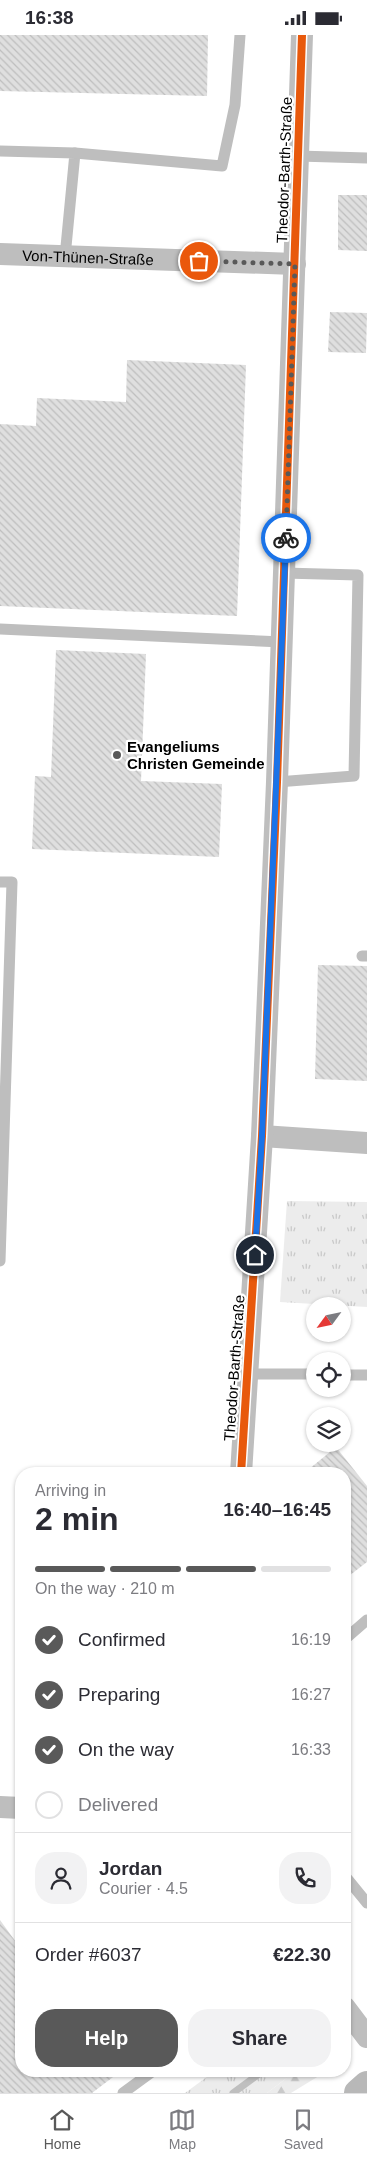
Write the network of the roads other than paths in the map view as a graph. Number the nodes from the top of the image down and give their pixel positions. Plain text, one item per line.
1 (240, 35) edge
2 (302, 35) edge
3 (0, 151) edge
4 (75, 153) junction
5 (298, 156) junction
6 (367, 159) edge
7 (0, 254) edge
8 (66, 257) junction
9 (295, 264) junction
10 (284, 573) junction
11 (0, 629) edge
12 (282, 642) junction
13 (277, 782) junction
14 (0, 882) edge
15 (262, 1136) junction
16 (367, 1143) edge
17 (0, 1261) edge
18 (247, 1374) junction
19 (306, 1374) edge
20 (351, 1375) edge
21 (367, 1375) edge
22 (241, 1467) edge
23 (367, 1620) edge
24 (351, 1634) edge
25 (0, 1807) edge
26 (15, 1808) edge
27 (351, 1883) edge
28 (367, 1903) edge
29 (351, 2016) edge
30 (367, 2037) edge
31 (145, 2077) edge
32 (367, 2085) edge
33 (123, 2093) edge
34 (358, 2093) edge

1 - 4 lane
2 - 5 street, Theodor-Barth-Straße
3 - 4 lane
4 - 8 lane
5 - 6 lane
5 - 9 street, Theodor-Barth-Straße
7 - 8 street, Von-Thünen-Straße
8 - 9 street, Von-Thünen-Straße
9 - 10 street, Theodor-Barth-Straße
10 - 12 street, Theodor-Barth-Straße
10 - 13 lane
11 - 12 lane
12 - 13 street, Theodor-Barth-Straße
13 - 15 street, Theodor-Barth-Straße
14 - 17 lane
15 - 16 street
15 - 18 street, Theodor-Barth-Straße
18 - 19 lane
18 - 22 street, Theodor-Barth-Straße
20 - 21 lane
23 - 24 lane
25 - 26 street
27 - 28 lane
29 - 30 street
31 - 33 lane
32 - 34 main road

